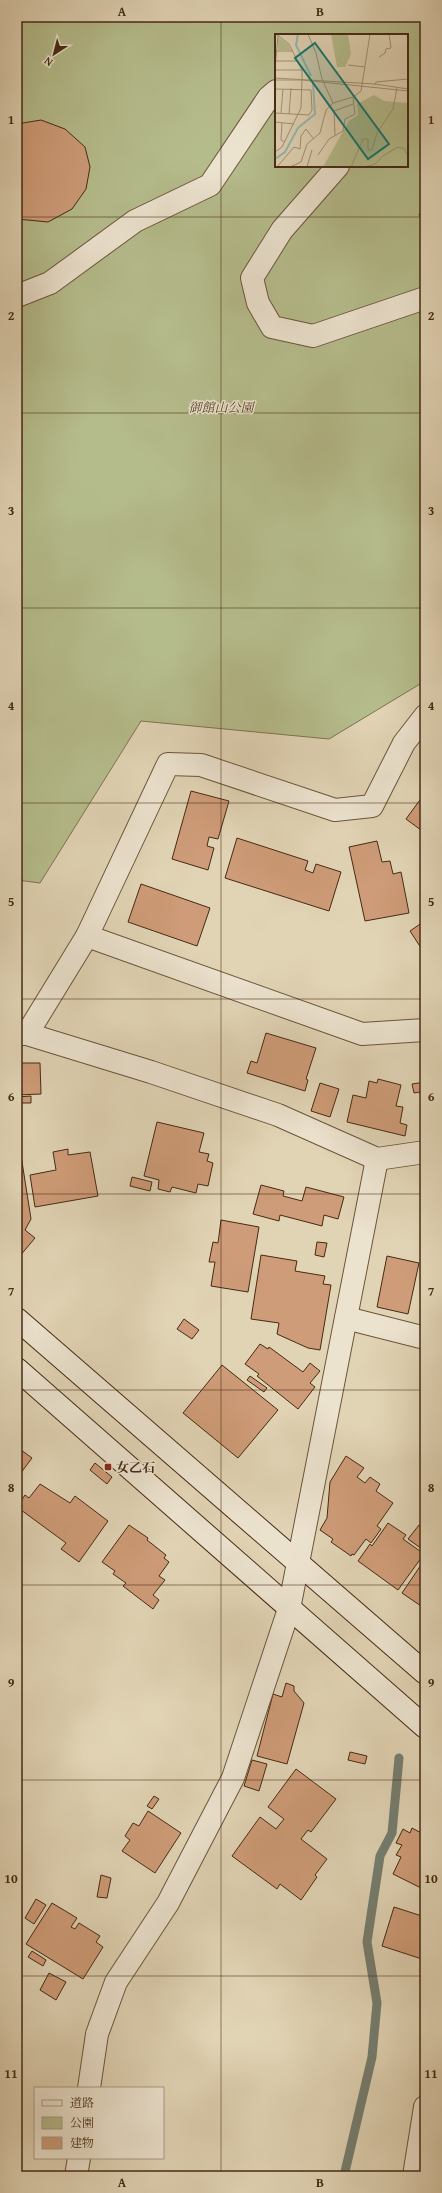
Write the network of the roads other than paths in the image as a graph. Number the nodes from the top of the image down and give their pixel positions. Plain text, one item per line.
1 (275, 92) edge
2 (337, 167) edge
3 (17, 296) edge
4 (425, 298) edge
5 (425, 716) edge
6 (87, 936) junction
7 (425, 1030) edge
8 (22, 1034) edge
9 (425, 1152) edge
10 (377, 1159) junction
11 (346, 1318) junction
12 (17, 1319) edge
13 (425, 1338) edge
14 (17, 1369) edge
15 (298, 1562) junction
16 (289, 1609) junction
17 (425, 1673) edge
18 (425, 1727) edge
19 (89, 2087) edge
20 (425, 2107) edge
21 (79, 2159) edge
22 (76, 2176) edge
23 (414, 2176) edge

1 - 3 street
2 - 4 street
5 - 6 street
6 - 7 street
6 - 8 street
8 - 10 street
9 - 10 street
10 - 11 street
11 - 13 street
11 - 15 street
12 - 15 street
14 - 16 street
15 - 16 street
15 - 17 street
16 - 18 street
16 - 19 street
20 - 23 street
21 - 22 street

